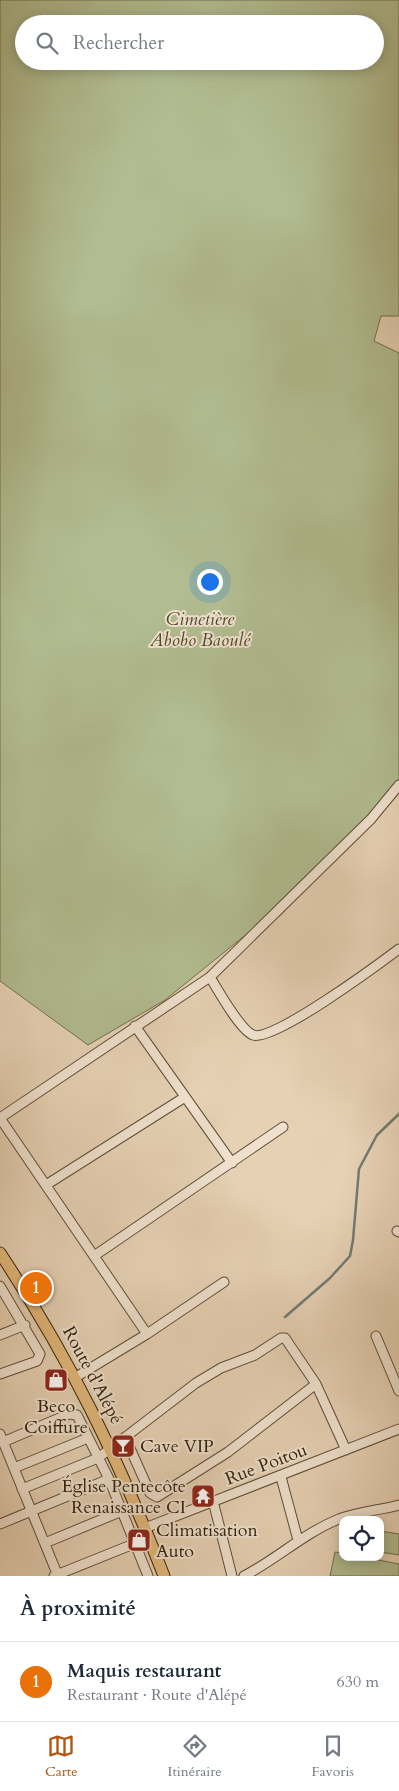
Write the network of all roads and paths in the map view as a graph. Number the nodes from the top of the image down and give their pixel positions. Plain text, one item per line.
1 (399, 785) edge
2 (399, 949) edge
3 (210, 977) junction
4 (135, 1026) junction
5 (185, 1097) junction
6 (0, 1118) edge
7 (283, 1127) dead end
8 (232, 1162) junction
9 (46, 1185) junction
10 (0, 1253) edge
11 (94, 1256) junction
12 (224, 1282) dead end
13 (2, 1292) edge
14 (24, 1325) junction
15 (0, 1334) edge
16 (147, 1334) junction
17 (376, 1336) dead end
18 (0, 1374) edge
19 (76, 1377) junction
20 (316, 1384) junction
21 (399, 1391) edge
22 (399, 1429) edge
23 (125, 1437) junction
24 (88, 1438) junction
25 (2, 1443) edge
26 (111, 1448) junction
27 (346, 1450) junction
28 (98, 1458) junction
29 (14, 1468) junction
30 (281, 1477) junction
31 (109, 1479) junction
32 (22, 1489) junction
33 (213, 1502) junction
34 (399, 1505) edge
35 (31, 1510) junction
36 (122, 1512) junction
37 (0, 1524) edge
38 (145, 1528) junction
39 (298, 1540) junction
40 (44, 1543) junction
41 (136, 1543) junction
42 (57, 1575) edge
43 (148, 1576) edge
44 (164, 1576) edge
45 (232, 1576) edge
46 (244, 1576) edge

1 - 3 street
2 - 3 street
3 - 4 street
4 - 5 street
4 - 6 street
5 - 8 street
5 - 9 street
6 - 9 street
7 - 8 street
8 - 11 street
9 - 11 street
10 - 19 main road, Route d'Alépé
11 - 16 street
12 - 16 street
13 - 14 street
14 - 15 street
14 - 18 street
16 - 19 street
17 - 21 street
19 - 26 main road, Route d'Alépé
20 - 23 street
20 - 23 street
20 - 27 street
22 - 27 street, Rue Poitou
23 - 26 street
24 - 25 street
24 - 28 street
24 - 29 street
25 - 29 street
26 - 28 street
26 - 38 main road, Route d'Alépé
27 - 30 street, Rue Poitou
28 - 31 street
28 - 32 street
29 - 32 street
30 - 33 street, Rue Poitou
30 - 39 street
31 - 35 street
31 - 36 street
32 - 35 street
33 - 38 street, Rue Poitou
33 - 45 street
34 - 39 street
35 - 37 street
35 - 40 street
36 - 40 street
36 - 41 street
38 - 44 main road, Route d'Alépé
39 - 46 street
40 - 42 street
41 - 42 street
41 - 43 street

